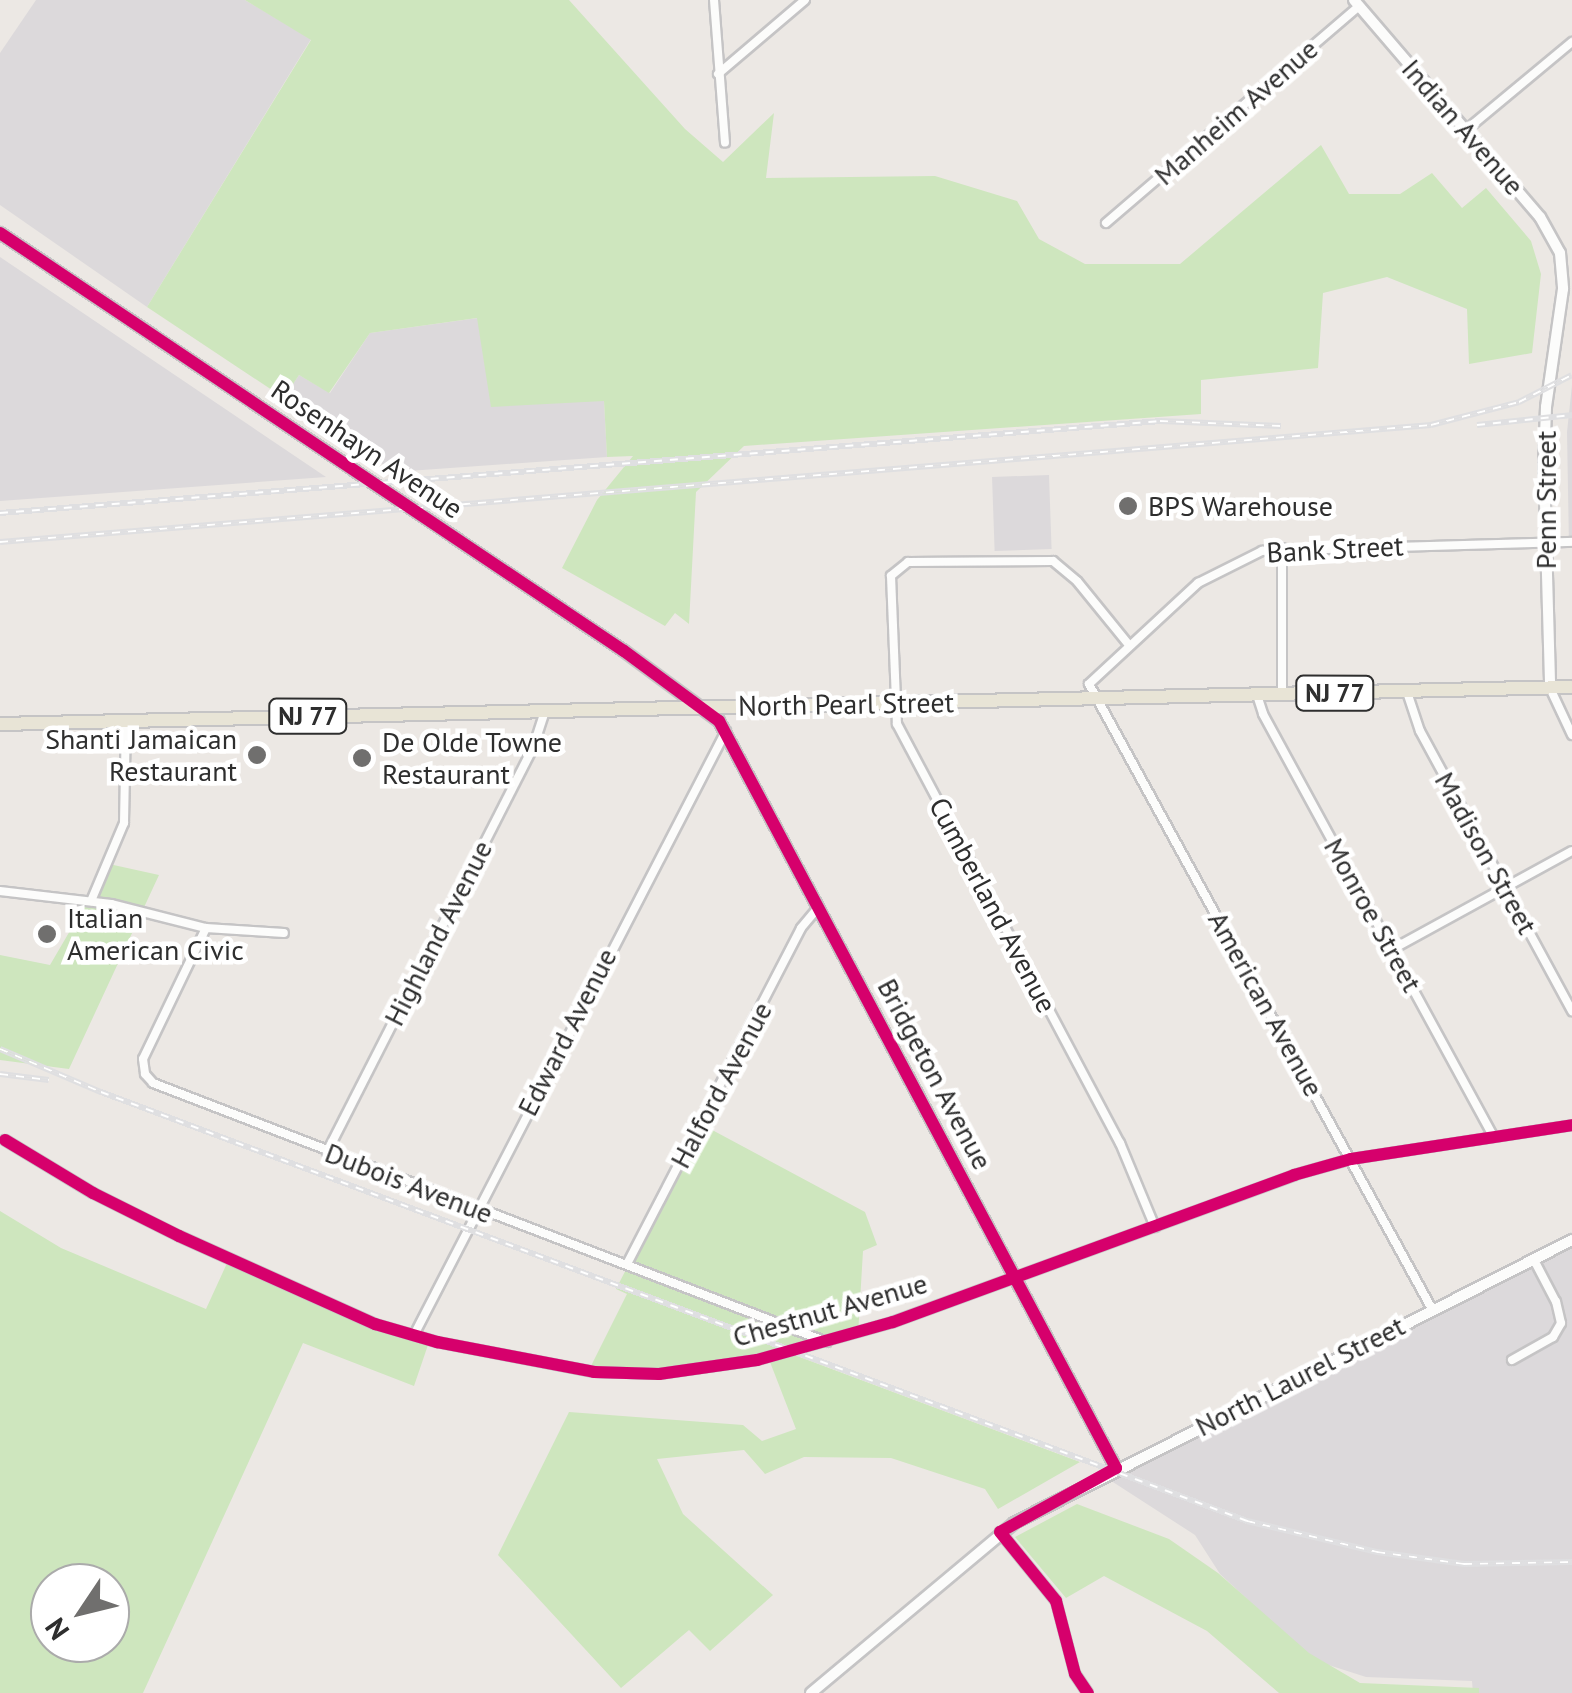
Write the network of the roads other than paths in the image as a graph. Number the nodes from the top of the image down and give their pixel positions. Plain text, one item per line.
1 (714, 0) edge
2 (805, 0) edge
3 (1360, 2) edge
4 (1572, 42) edge
5 (718, 74) junction
6 (1466, 130) junction
7 (725, 144) dead end
8 (1106, 223) dead end
9 (0, 233) edge
10 (1567, 260) edge
11 (1546, 542) junction
12 (1572, 542) edge
13 (1282, 548) junction
14 (1129, 645) junction
15 (1572, 687) edge
16 (1550, 688) junction
17 (1407, 692) junction
18 (1282, 694) junction
19 (1258, 695) junction
20 (1097, 700) junction
21 (895, 702) junction
22 (704, 708) junction
23 (545, 712) junction
24 (126, 721) junction
25 (0, 724) edge
26 (726, 731) junction
27 (1572, 735) edge
28 (1572, 851) edge
29 (1505, 887) junction
30 (0, 891) edge
31 (91, 901) junction
32 (818, 908) junction
33 (206, 928) junction
34 (284, 933) dead end
35 (1391, 950) junction
36 (1572, 1011) edge
37 (1572, 1125) edge
38 (1492, 1134) junction
39 (5, 1140) dead end
40 (327, 1152) junction
41 (1352, 1158) junction
42 (476, 1209) junction
43 (1155, 1227) junction
44 (1572, 1240) edge
45 (1534, 1260) junction
46 (627, 1264) junction
47 (1015, 1278) junction
48 (1432, 1309) junction
49 (414, 1335) junction
50 (827, 1342) junction
51 (1512, 1360) dead end
52 (1116, 1468) junction
53 (1000, 1532) junction
54 (811, 1693) edge
55 (1088, 1693) edge

1 - 5 street
2 - 5 street
3 - 6 street, Indian Avenue
3 - 8 street, Manheim Avenue
4 - 6 street
5 - 7 street
6 - 10 street, Indian Avenue
9 - 22 street, Rosenhayn Avenue
10 - 11 street, Penn Street
11 - 12 street, Bank Street
11 - 13 street, Bank Street
11 - 16 street, Penn Street
13 - 14 street, Bank Street
13 - 18 street
14 - 20 street, Bank Street
14 - 21 street, Cumberland Avenue
15 - 16 main road, North Pearl Street / NJ 77
16 - 17 main road, North Pearl Street / NJ 77
16 - 27 street, Penn Street
17 - 18 main road, North Pearl Street / NJ 77
17 - 29 street, Madison Street
18 - 19 main road, North Pearl Street / NJ 77
19 - 20 main road, North Pearl Street / NJ 77
19 - 35 street, Monroe Street
20 - 21 main road, North Pearl Street / NJ 77
20 - 41 street, American Avenue
21 - 22 main road, North Pearl Street / NJ 77
21 - 43 street, Cumberland Avenue
22 - 23 main road, North Pearl Street / NJ 77
22 - 26 street, Bridgeton Avenue
23 - 24 main road, North Pearl Street / NJ 77
23 - 40 street, Highland Avenue
24 - 25 main road, North Pearl Street / NJ 77
24 - 31 street
26 - 32 street, Bridgeton Avenue
26 - 42 street, Edward Avenue
28 - 29 street
29 - 35 street
29 - 36 street, Madison Street
30 - 31 street
31 - 33 street
32 - 46 street, Halford Avenue
32 - 47 street, Bridgeton Avenue
33 - 34 street
33 - 40 street, Dubois Avenue
35 - 38 street, Monroe Street
37 - 38 street, Chestnut Avenue
38 - 41 street, Chestnut Avenue
39 - 49 street, Chestnut Avenue
40 - 42 street, Dubois Avenue
41 - 43 street, Chestnut Avenue
41 - 48 street, American Avenue
42 - 46 street, Dubois Avenue
42 - 49 street, Edward Avenue
43 - 47 street, Chestnut Avenue
44 - 45 street, North Laurel Street
45 - 48 street, North Laurel Street
45 - 51 street
46 - 50 street, Dubois Avenue
47 - 50 street, Chestnut Avenue
47 - 52 street, Bridgeton Avenue
48 - 52 street, North Laurel Street
49 - 50 street, Chestnut Avenue
52 - 53 street, North Laurel Street
53 - 54 street, North Laurel Street
53 - 55 street

